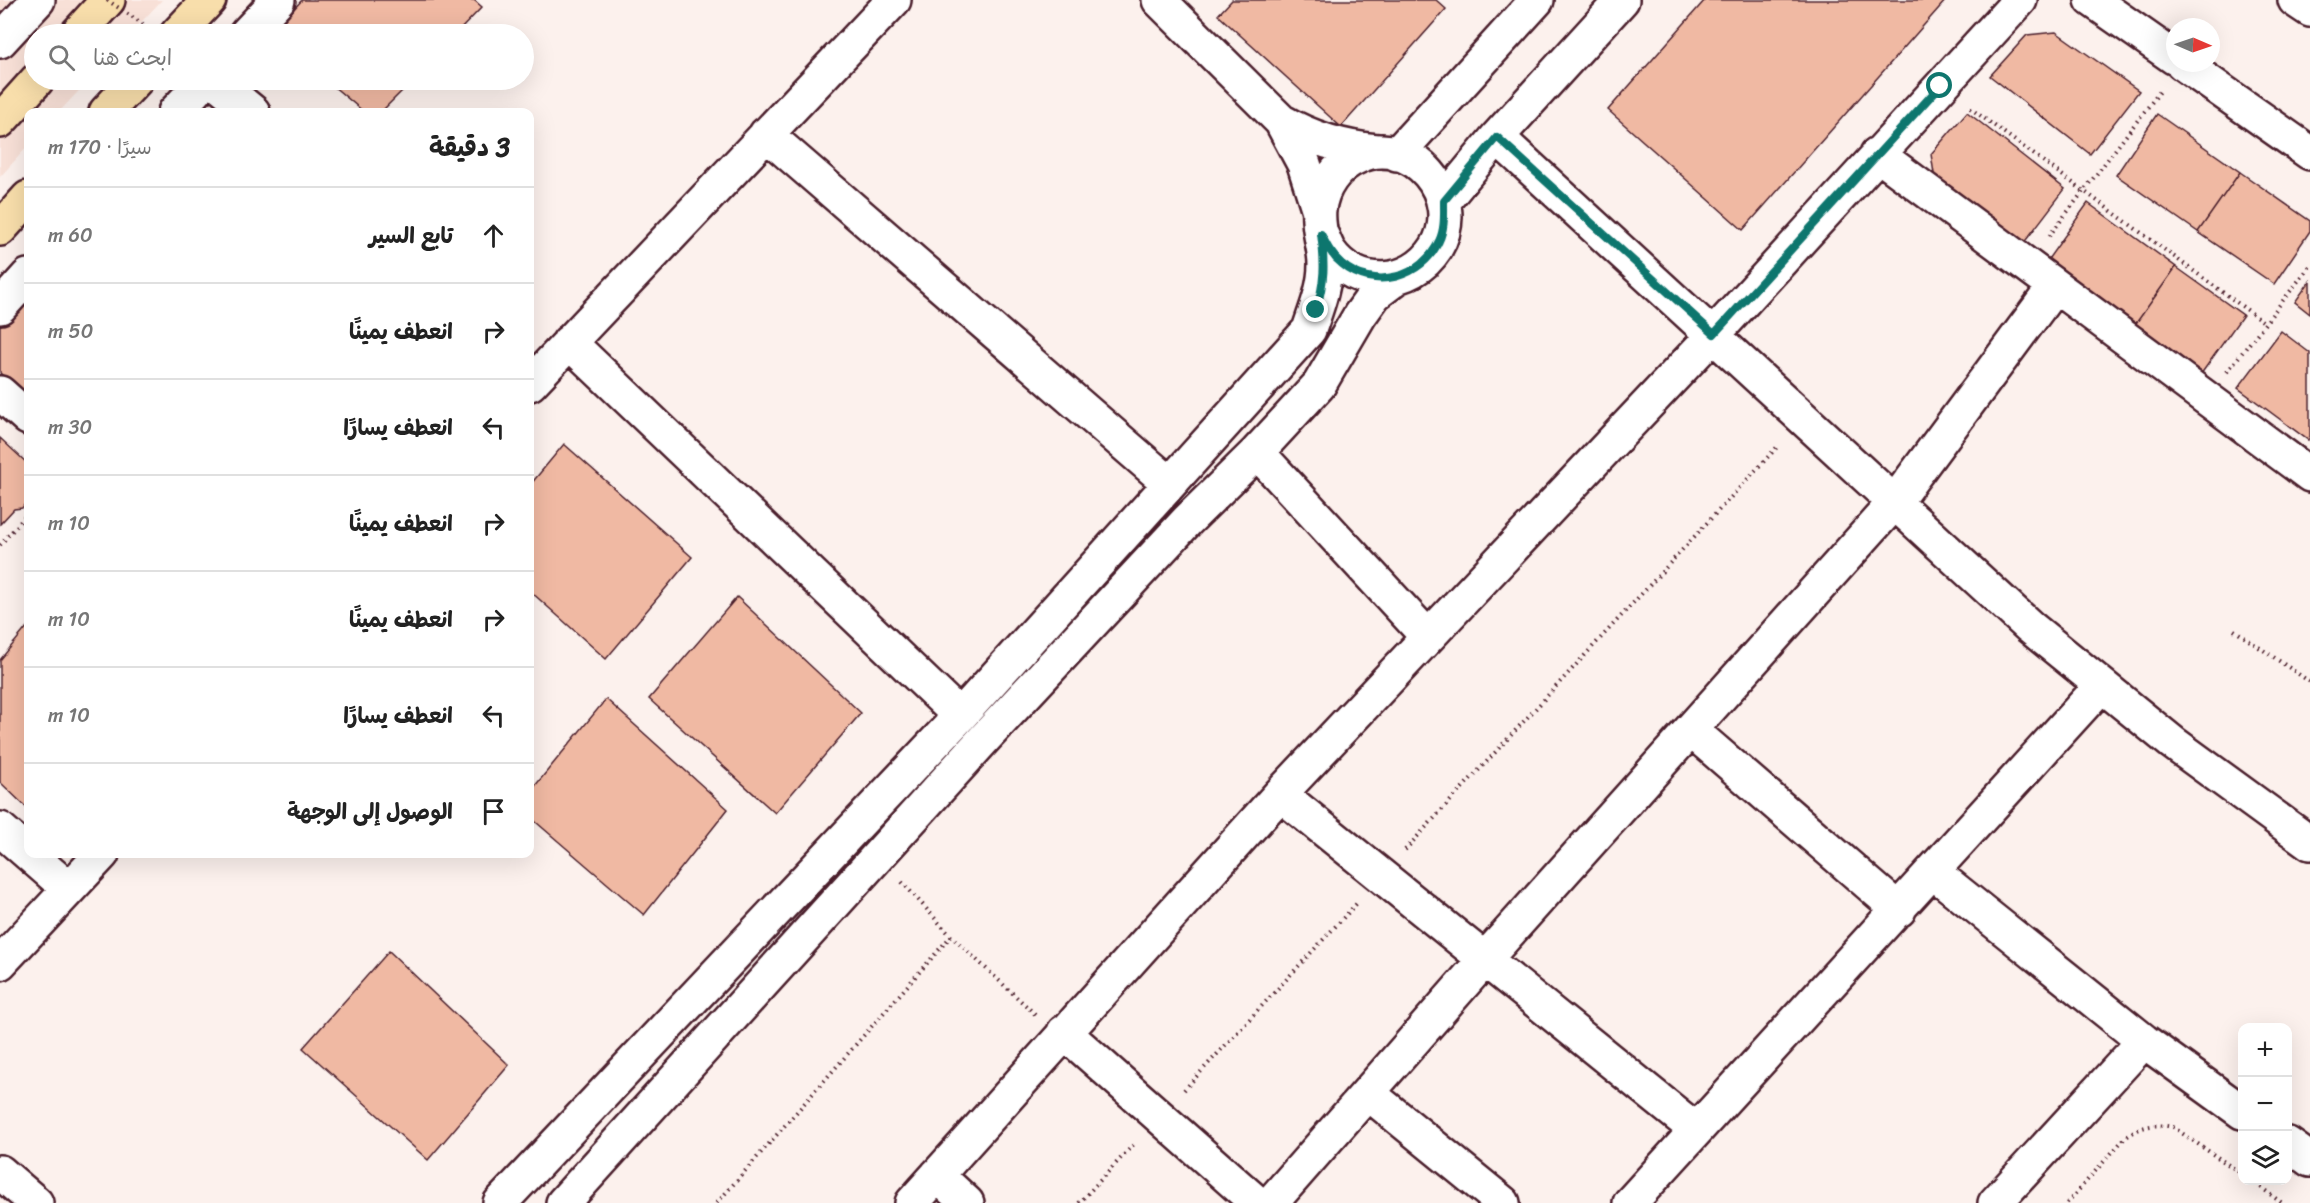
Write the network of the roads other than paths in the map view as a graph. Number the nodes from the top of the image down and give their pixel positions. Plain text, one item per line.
1 (38, 0) edge
2 (107, 0) edge
3 (209, 0) edge
4 (278, 0) edge
5 (894, 0) edge
6 (1537, 0) edge
7 (1622, 0) edge
8 (2020, 0) edge
9 (2092, 0) edge
10 (2295, 0) edge
11 (1174, 5) edge
12 (2310, 10) edge
13 (86, 24) edge
14 (186, 24) edge
15 (255, 24) edge
16 (0, 41) edge
17 (2166, 61) edge
18 (2181, 72) edge
19 (28, 90) edge
20 (127, 90) edge
21 (196, 90) edge
22 (226, 90) edge
23 (110, 108) edge
24 (179, 108) edge
25 (248, 108) edge
26 (0, 121) edge
27 (1281, 121) junction
28 (766, 134) junction
29 (1497, 137) junction
30 (1389, 153) junction
31 (2310, 153) edge
32 (1877, 154) junction
33 (1444, 201) junction
34 (24, 202) edge
35 (1320, 222) junction
36 (0, 229) edge
37 (1395, 279) junction
38 (24, 280) edge
39 (2055, 286) junction
40 (0, 307) edge
41 (1714, 334) junction
42 (569, 342) junction
43 (535, 366) edge
44 (0, 393) edge
45 (24, 414) edge
46 (1257, 452) junction
47 (2310, 475) edge
48 (1169, 483) junction
49 (1894, 503) junction
50 (1428, 637) junction
51 (2101, 686) junction
52 (960, 716) junction
53 (1691, 730) junction
54 (1280, 794) junction
55 (0, 829) edge
56 (2310, 843) edge
57 (24, 850) edge
58 (33, 858) edge
59 (98, 858) edge
60 (1933, 872) junction
61 (69, 889) junction
62 (1899, 910) junction
63 (1485, 959) junction
64 (0, 963) edge
65 (1062, 1034) junction
66 (2144, 1041) junction
67 (1368, 1093) junction
68 (2238, 1109) edge
69 (1695, 1129) junction
70 (2292, 1147) edge
71 (2310, 1160) edge
72 (0, 1172) edge
73 (937, 1175) junction
74 (36, 1203) edge
75 (500, 1203) edge
76 (563, 1203) edge
77 (912, 1203) edge
78 (967, 1203) edge
79 (1257, 1203) edge
80 (1271, 1203) edge
81 (1503, 1203) edge
82 (1630, 1203) edge
83 (1995, 1203) edge

1 - 16 street
2 - 13 main road
3 - 14 main road
4 - 15 street
5 - 28 street
6 - 30 street
7 - 29 street
8 - 32 street
9 - 17 street
10 - 12 street
11 - 27 street
18 - 31 street
19 - 26 main road
20 - 23 main road
21 - 24 street
22 - 25 street
27 - 30 street
27 - 35 street
28 - 42 street
28 - 48 street
29 - 33 street
29 - 41 street
30 - 33 street
30 - 35 street
32 - 39 street
32 - 41 street
33 - 37 street
34 - 36 main road
35 - 37 street
35 - 48 street
37 - 46 street
38 - 40 street
39 - 47 street
39 - 49 street
41 - 49 street
41 - 50 street
42 - 43 street
42 - 52 street
44 - 45 street
46 - 50 street
46 - 76 street
48 - 52 street
49 - 51 street
49 - 53 street
50 - 54 street
51 - 56 street
51 - 60 street
52 - 75 street
53 - 62 street
53 - 63 street
54 - 63 street
54 - 65 street
55 - 57 street
58 - 61 street
59 - 61 street
60 - 62 street
60 - 66 street
61 - 64 street
62 - 69 street
63 - 67 street
63 - 69 street
65 - 73 street
65 - 79 street
66 - 68 street
66 - 83 street
67 - 80 street
67 - 81 street
69 - 82 street
70 - 71 street
72 - 74 street
73 - 77 street
73 - 78 street

